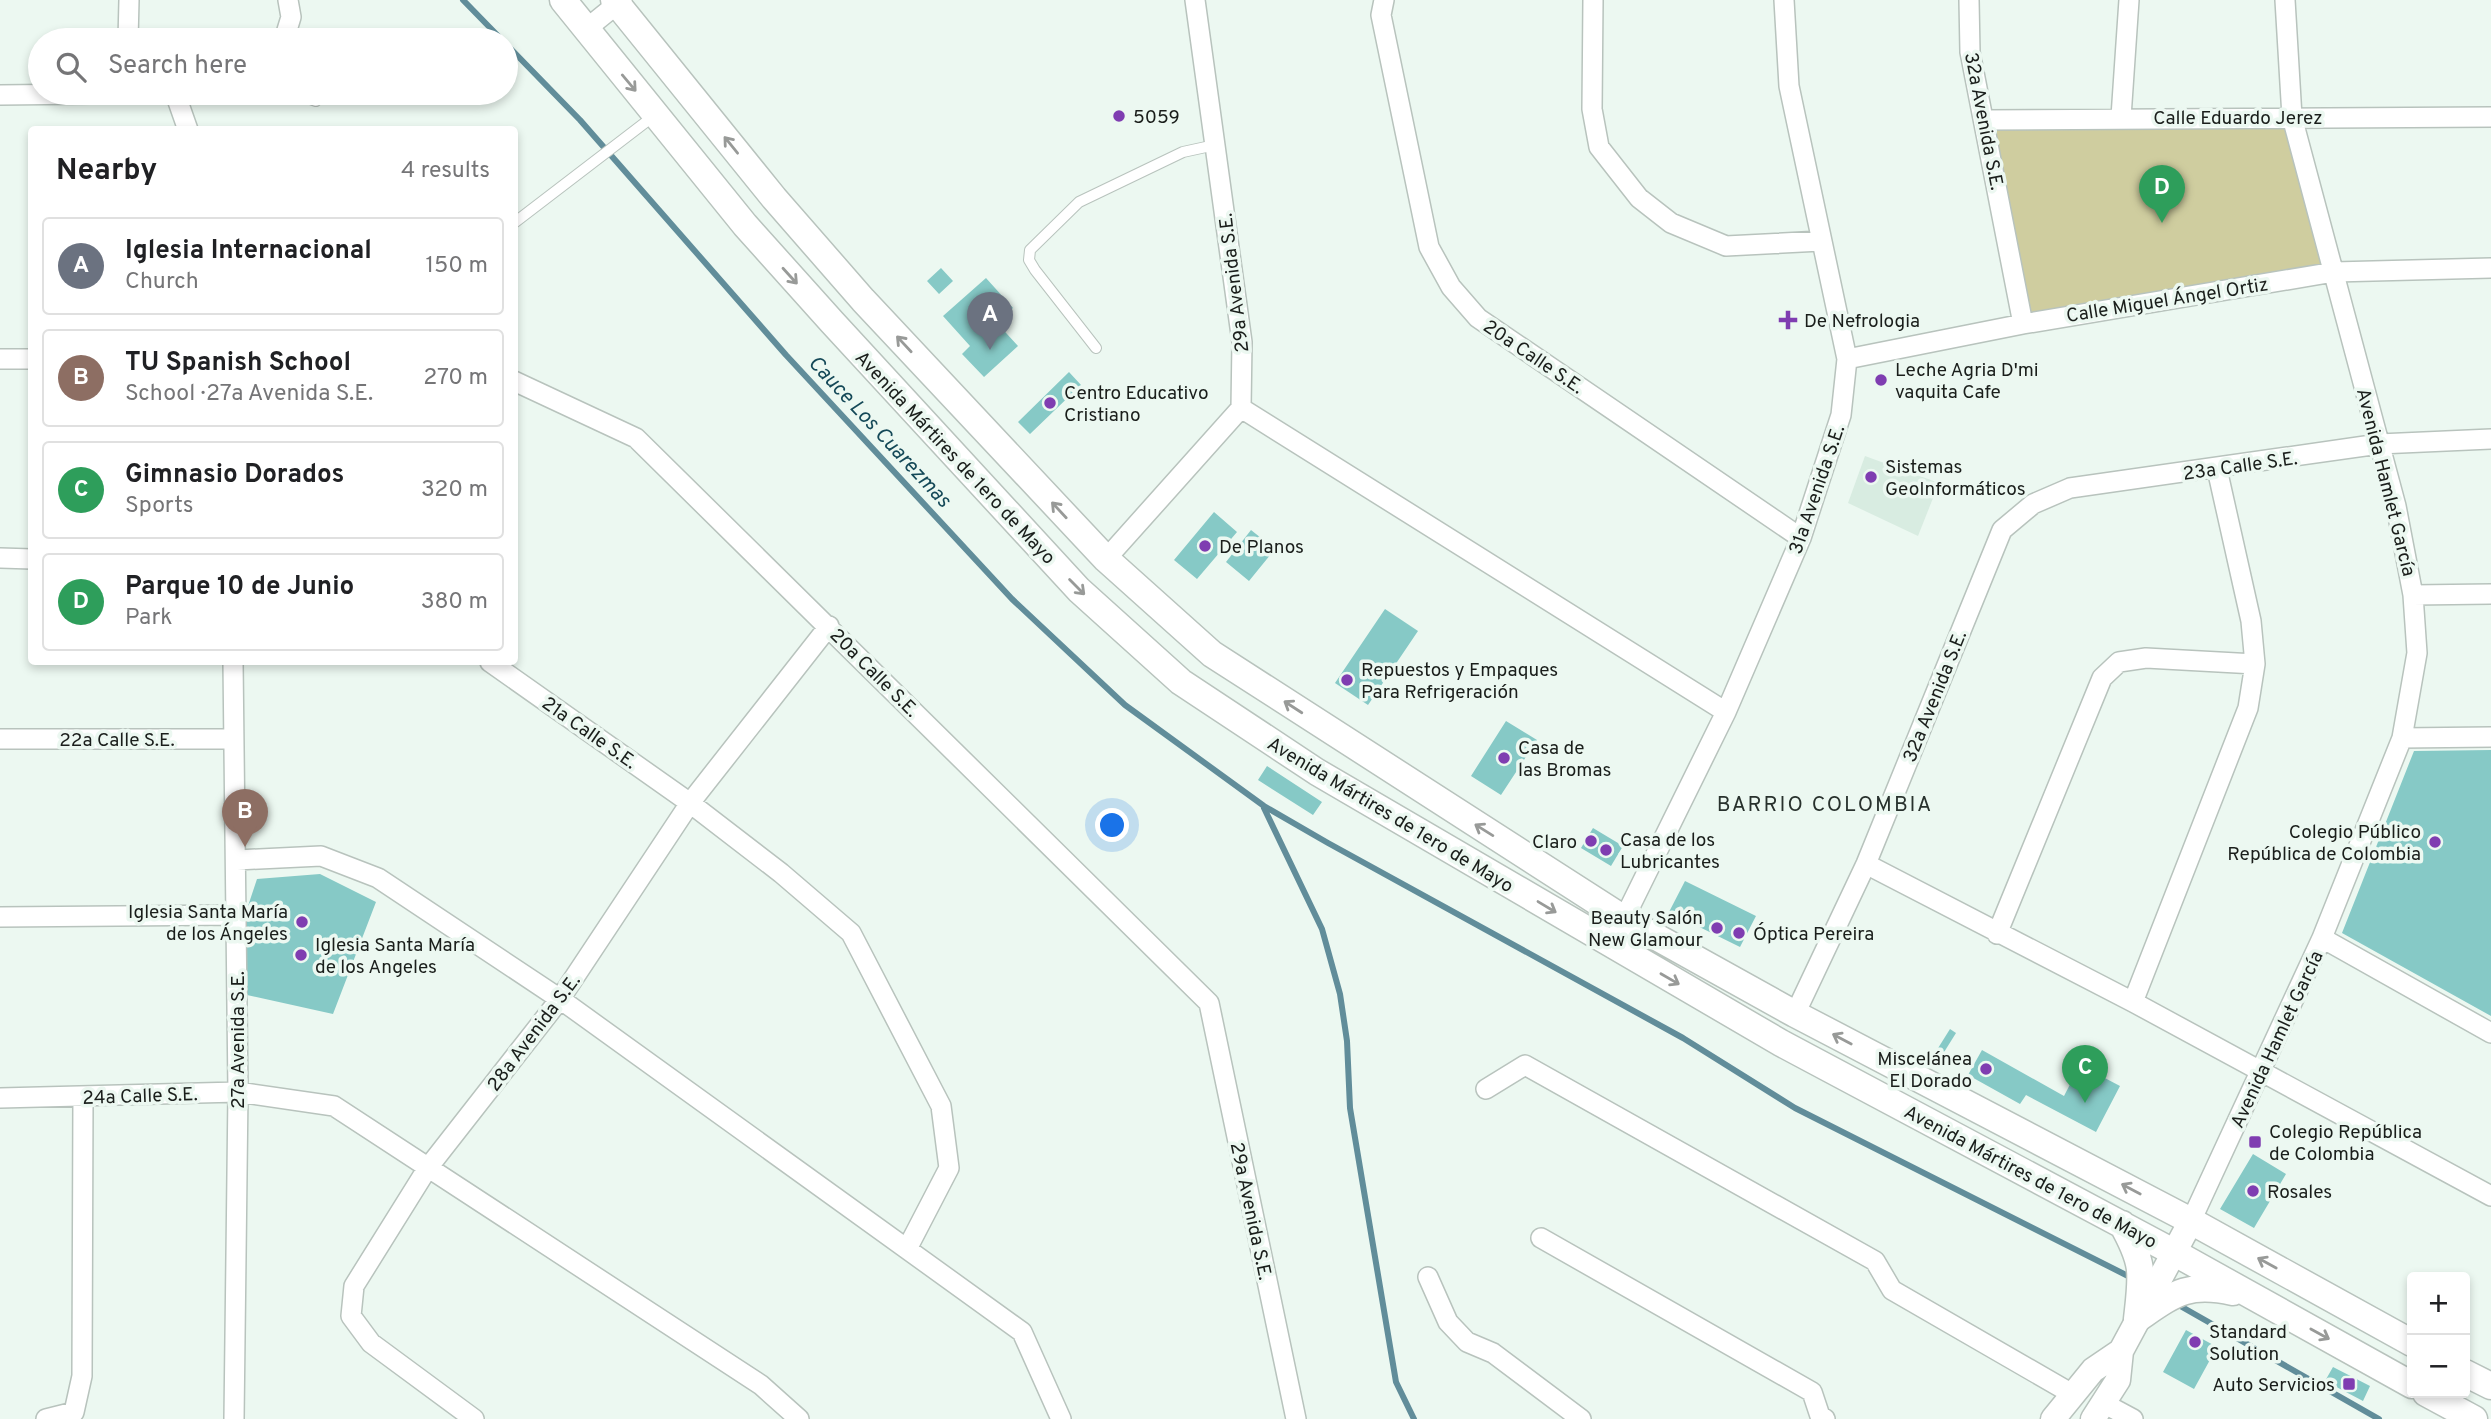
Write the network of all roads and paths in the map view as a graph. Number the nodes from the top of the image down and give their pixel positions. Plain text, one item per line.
1 (129, 0) edge
2 (289, 0) edge
3 (563, 0) edge
4 (1195, 0) edge
5 (1384, 0) edge
6 (1593, 0) edge
7 (1784, 0) edge
8 (1969, 0) edge
9 (2129, 0) edge
10 (2285, 0) edge
11 (618, 1) edge
12 (128, 28) edge
13 (288, 28) edge
14 (585, 30) junction
15 (0, 95) edge
16 (28, 95) edge
17 (181, 105) edge
18 (2121, 117) junction
19 (2292, 117) junction
20 (2491, 117) edge
21 (1985, 120) junction
22 (645, 122) junction
23 (187, 126) edge
24 (1215, 145) junction
25 (774, 198) junction
26 (518, 220) edge
27 (745, 225) junction
28 (1821, 241) junction
29 (2491, 268) edge
30 (2334, 272) junction
31 (2023, 324) junction
32 (1096, 348) dead end
33 (0, 359) edge
34 (28, 359) edge
35 (1847, 359) junction
36 (518, 383) edge
37 (1241, 408) junction
38 (2491, 439) edge
39 (2379, 444) junction
40 (2217, 468) junction
41 (2002, 530) joint
42 (1801, 538) junction
43 (0, 558) edge
44 (28, 559) edge
45 (1106, 559) junction
46 (2491, 594) edge
47 (2413, 596) junction
48 (829, 626) junction
49 (2255, 663) junction
50 (233, 665) edge
51 (494, 665) edge
52 (1727, 712) junction
53 (2491, 737) edge
54 (233, 738) junction
55 (2402, 738) junction
56 (0, 740) edge
57 (690, 803) junction
58 (237, 860) junction
59 (1866, 864) junction
60 (236, 915) junction
61 (0, 917) edge
62 (1624, 919) junction
63 (1997, 934) junction
64 (2322, 938) junction
65 (1611, 945) junction
66 (561, 999) junction
67 (2133, 1002) junction
68 (1209, 1003) joint
69 (1795, 1014) junction
70 (2491, 1033) edge
71 (2261, 1072) junction
72 (1486, 1089) dead end
73 (238, 1092) junction
74 (83, 1096) junction
75 (0, 1098) edge
76 (427, 1169) junction
77 (2491, 1196) edge
78 (2191, 1221) junction
79 (2122, 1224) junction
80 (1541, 1238) dead end
81 (908, 1247) junction
82 (2175, 1253) junction
83 (1428, 1277) dead end
84 (2153, 1293) junction
85 (2249, 1295) junction
86 (2407, 1340) edge
87 (2121, 1351) junction
88 (2470, 1376) edge
89 (2407, 1382) edge
90 (2491, 1387) edge
91 (2074, 1395) junction
92 (2435, 1398) edge
93 (2099, 1411) edge
94 (46, 1419) edge
95 (234, 1419) edge
96 (474, 1419) edge
97 (799, 1419) edge
98 (1061, 1419) edge
99 (1296, 1419) edge
100 (1581, 1419) edge
101 (1825, 1419) edge
102 (2053, 1419) edge
103 (2133, 1419) edge
104 (2474, 1419) edge

1 - 12 street
2 - 13 street
3 - 14 main road, Avenida Mártires de 1ero de Mayo
4 - 24 street, 29a Avenida S.E.
5 - 42 street, 20a Calle S.E.
6 - 28 street
7 - 28 street, 31a Avenida S.E.
8 - 21 street, 32a Avenida S.E.
9 - 18 street
10 - 19 street, Avenida Hamlet García
11 - 14 street
25 -> 11 main road, Avenida Mártires de 1ero de Mayo
14 -> 22 main road, Avenida Mártires de 1ero de Mayo
15 - 16 street
17 - 23 street
18 - 19 street, Calle Eduardo Jerez
18 - 21 street, Calle Eduardo Jerez
19 - 20 street, Calle Eduardo Jerez
19 - 30 street, Avenida Hamlet García
21 - 31 street, 32a Avenida S.E.
22 - 26 lane
22 - 27 main road, Avenida Mártires de 1ero de Mayo
24 - 32 lane
24 - 37 street, 29a Avenida S.E.
25 - 27 main road
45 -> 25 main road, Avenida Mártires de 1ero de Mayo
27 -> 65 main road, Avenida Mártires de 1ero de Mayo
28 - 35 street, 31a Avenida S.E.
29 - 30 street, Calle Miguel Ángel Ortiz
30 - 31 street, Calle Miguel Ángel Ortiz
30 - 39 street, Avenida Hamlet García
31 - 35 street, Calle Miguel Ángel Ortiz
33 - 34 street
35 - 42 street, 31a Avenida S.E.
36 - 48 street, 20a Calle S.E.
37 - 45 street
37 - 52 street
38 - 39 street, 23a Calle S.E.
39 - 40 street, 23a Calle S.E.
39 - 47 street, Avenida Hamlet García
40 - 41 street, 23a Calle S.E.
40 - 49 street
41 - 59 street, 32a Avenida S.E.
42 - 52 street, 31a Avenida S.E.
43 - 44 street
62 -> 45 main road, Avenida Mártires de 1ero de Mayo
46 - 47 street
47 - 55 street, Avenida Hamlet García
48 - 57 street, 28a Avenida S.E.
48 - 68 street, 20a Calle S.E.
49 - 63 street
49 - 67 street
50 - 54 street, 27a Avenida S.E.
51 - 57 street, 21a Calle S.E.
52 - 62 street, 31a Avenida S.E.
53 - 55 street
54 - 56 street, 22a Calle S.E.
54 - 58 street, 27a Avenida S.E.
55 - 64 street, Avenida Hamlet García
57 - 66 street, 28a Avenida S.E.
57 - 81 street, 21a Calle S.E.
58 - 60 street, 27a Avenida S.E.
58 - 66 street
59 - 63 street
59 - 69 street, 32a Avenida S.E.
60 - 61 street
60 - 73 street, 27a Avenida S.E.
62 - 65 street, 31a Avenida S.E.
62 - 69 main road, Avenida Mártires de 1ero de Mayo
63 - 67 street
64 - 70 street
64 - 71 street, Avenida Hamlet García
65 -> 79 main road, Avenida Mártires de 1ero de Mayo
66 - 76 street, 28a Avenida S.E.
66 - 81 street
67 - 71 street
68 - 99 street, 29a Avenida S.E.
78 -> 69 main road, Avenida Mártires de 1ero de Mayo
71 - 77 street
71 - 78 street, Avenida Hamlet García
72 - 91 street
73 - 74 street, 24a Calle S.E.
73 - 76 street, 24a Calle S.E.
73 - 95 street, 27a Avenida S.E.
74 - 75 street, 24a Calle S.E.
74 - 94 street
76 - 96 street, 28a Avenida S.E.
76 - 97 street, 24a Calle S.E.
78 - 82 street
86 -> 78 main road, Avenida Mártires de 1ero de Mayo
79 - 82 main road, Avenida Mártires de 1ero de Mayo
79 - 84 main road
80 - 101 street
81 - 98 street
82 - 84 street
82 - 85 main road, Avenida Mártires de 1ero de Mayo
83 - 100 street
84 - 85 main road
84 - 87 street
85 -> 89 main road, Avenida Mártires de 1ero de Mayo
87 - 91 street
87 - 93 street
88 - 90 main road
91 - 102 street
92 - 104 main road
93 - 103 street

